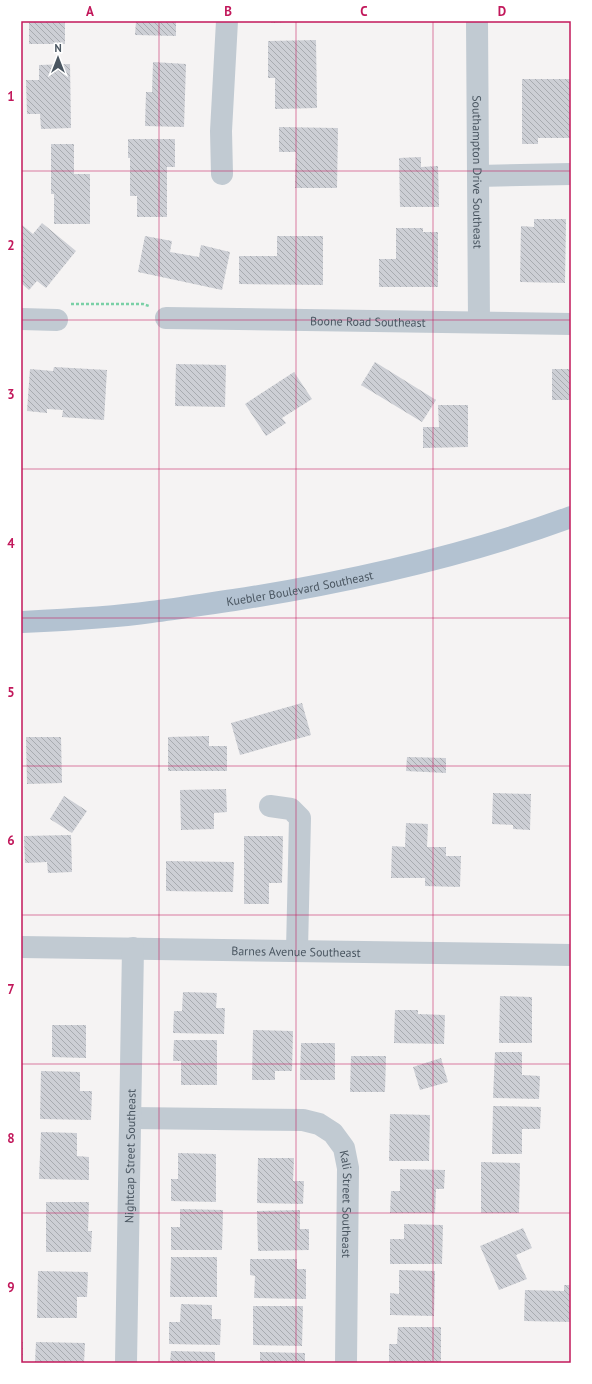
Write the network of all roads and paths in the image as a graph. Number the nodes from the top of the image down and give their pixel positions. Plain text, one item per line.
1 (227, 21) edge
2 (477, 21) edge
3 (222, 174) dead end
4 (571, 174) edge
5 (478, 176) junction
6 (166, 318) joint
7 (21, 319) edge
8 (57, 320) joint
9 (479, 322) junction
10 (571, 324) edge
11 (571, 517) edge
12 (21, 622) edge
13 (270, 806) dead end
14 (21, 947) edge
15 (133, 948) junction
16 (297, 950) junction
17 (571, 955) edge
18 (131, 1118) junction
19 (126, 1363) edge
20 (346, 1363) edge

1 - 3 street
2 - 5 street, Southampton Drive Southeast
4 - 5 street
5 - 9 street, Southampton Drive Southeast
6 - 8 path
6 - 9 street, Boone Road Southeast
7 - 8 street
9 - 10 street, Boone Road Southeast
11 - 12 main road, Kuebler Boulevard Southeast
13 - 16 street
14 - 15 street, Barnes Avenue Southeast
15 - 16 street, Barnes Avenue Southeast
15 - 18 street, Nightcap Street Southeast
16 - 17 street, Barnes Avenue Southeast
18 - 19 street, Nightcap Street Southeast
18 - 20 street, Kali Street Southeast

